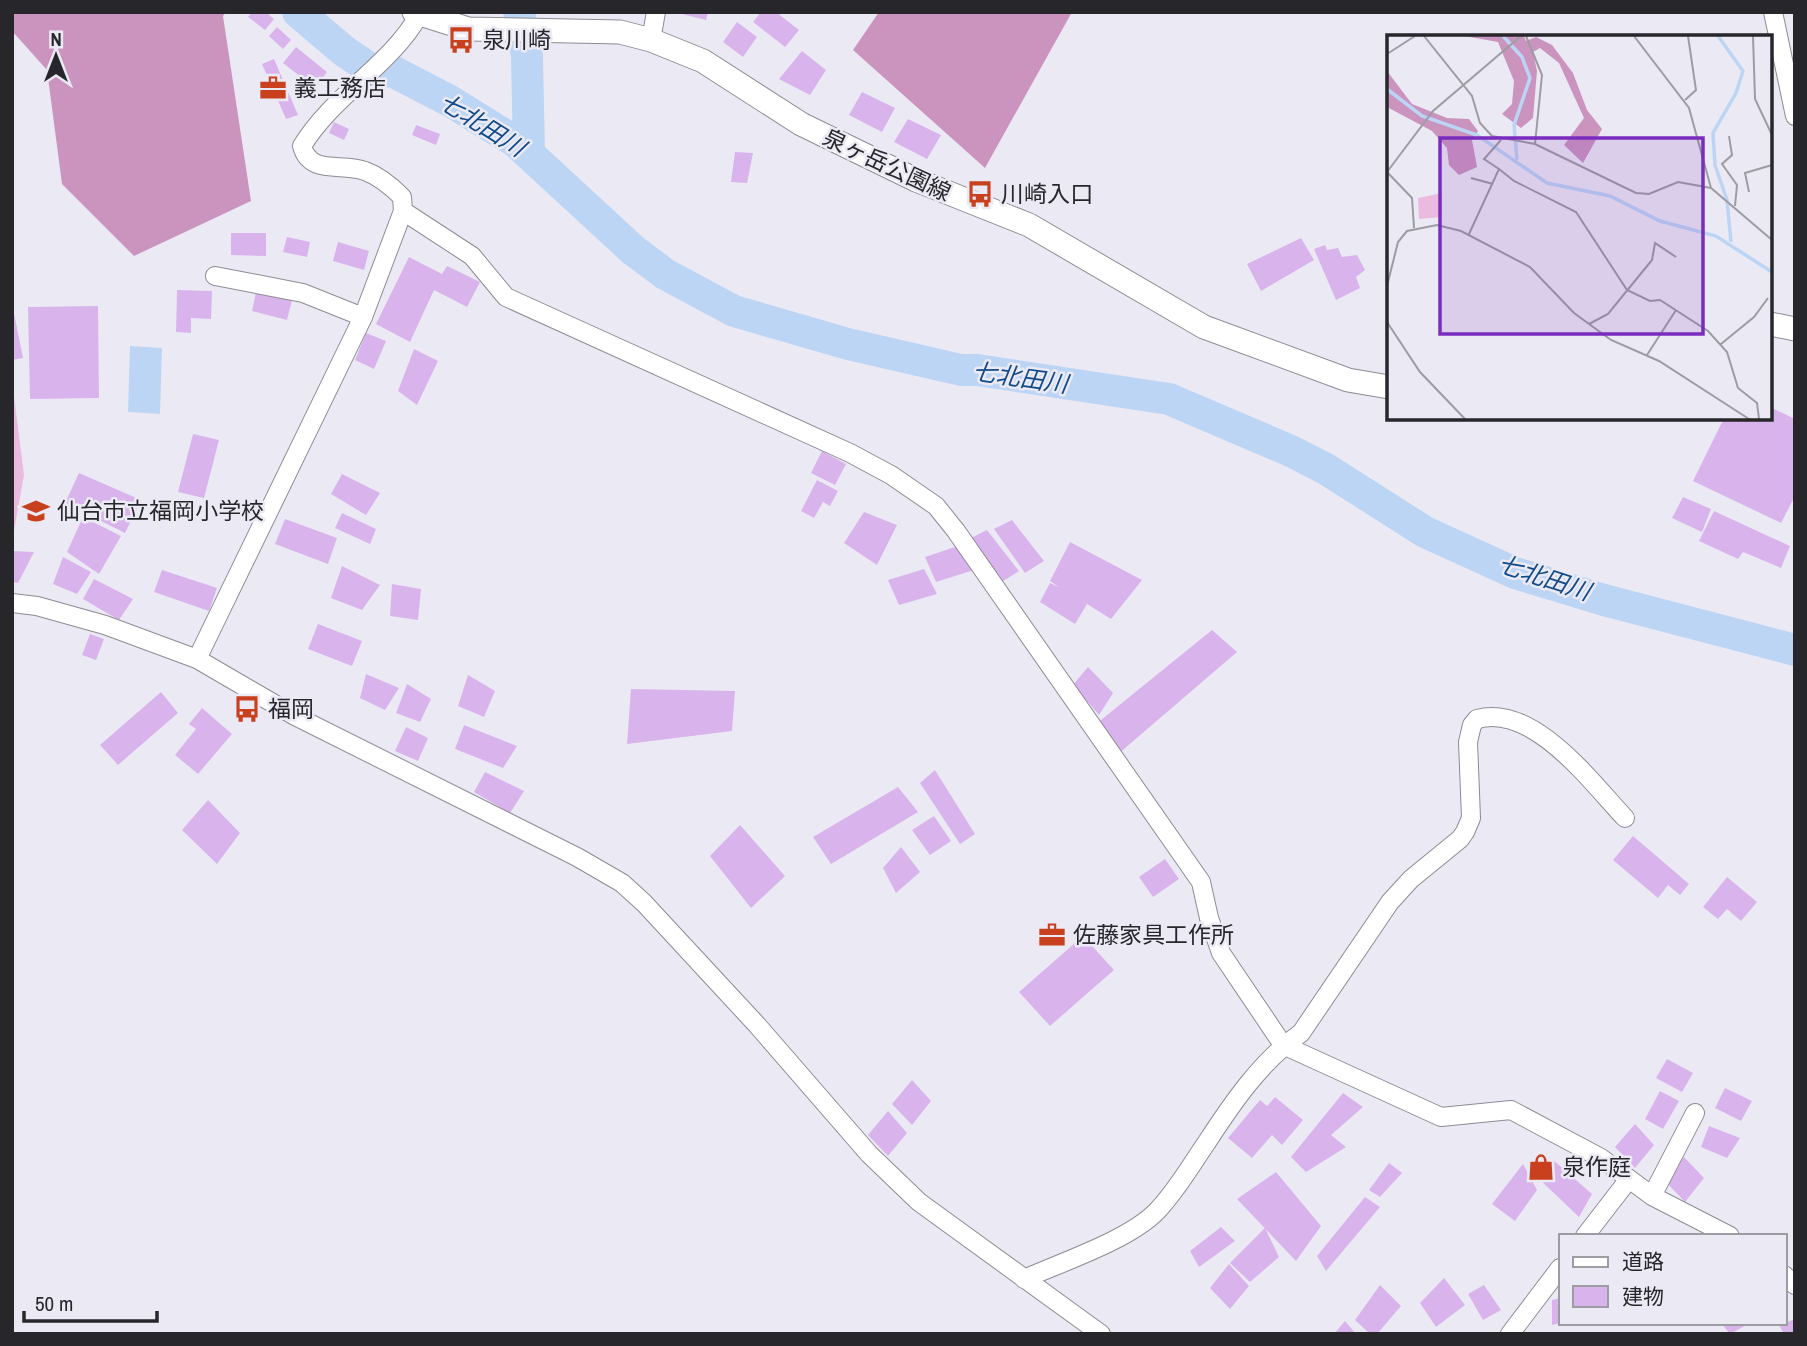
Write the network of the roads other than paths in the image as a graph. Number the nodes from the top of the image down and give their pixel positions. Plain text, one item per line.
1 (656, 12) edge
2 (1773, 12) edge
3 (413, 20) edge
4 (652, 40) junction
5 (1795, 116) edge
6 (403, 211) junction
7 (215, 276) dead end
8 (362, 317) junction
9 (1772, 324) edge
10 (1795, 329) edge
11 (1387, 387) edge
12 (12, 603) edge
13 (197, 659) junction
14 (1625, 818) dead end
15 (1283, 1045) junction
16 (1695, 1112) dead end
17 (1629, 1179) junction
18 (1652, 1196) junction
19 (1587, 1234) edge
20 (1726, 1234) edge
21 (1559, 1269) edge
22 (1024, 1279) junction
23 (1101, 1334) edge
24 (1510, 1334) edge

1 - 4 street
2 - 5 street
3 - 4 main road, 泉ヶ岳公園線
3 - 6 street
4 - 11 main road, 泉ヶ岳公園線
6 - 8 street
6 - 15 street
7 - 8 street
8 - 13 street
9 - 10 main road
12 - 13 street
13 - 22 street
14 - 15 street
15 - 17 street
15 - 22 street
16 - 18 street
17 - 18 street
17 - 19 street
18 - 20 street
21 - 24 street
22 - 23 street

